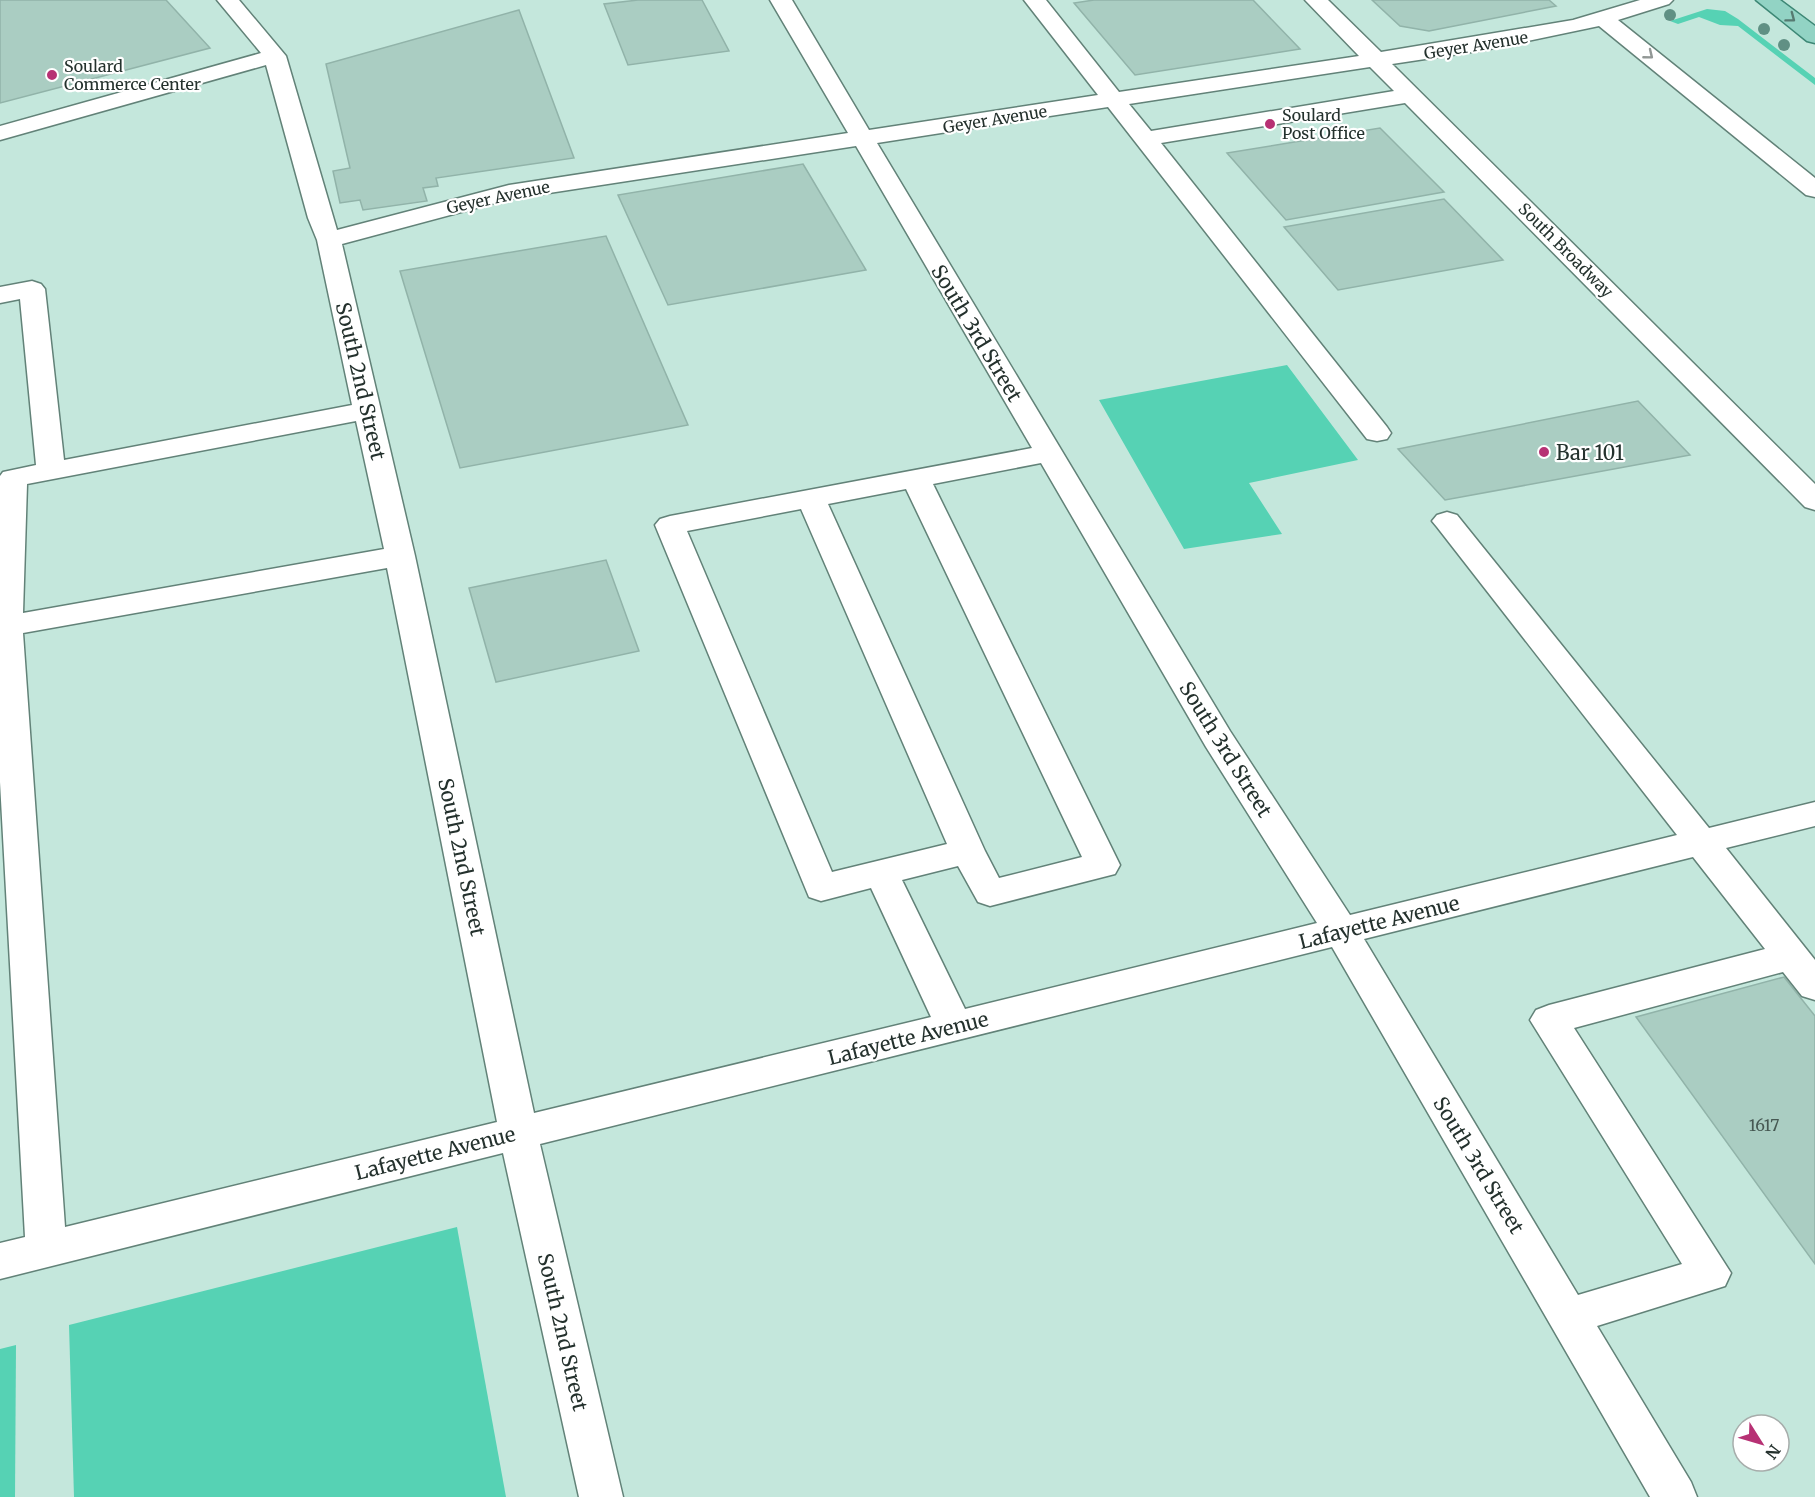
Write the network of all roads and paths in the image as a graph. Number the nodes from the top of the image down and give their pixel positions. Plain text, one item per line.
1 (228, 0) edge
2 (781, 0) edge
3 (1035, 0) edge
4 (1316, 0) edge
5 (1662, 0) edge
6 (1767, 0) edge
7 (1604, 11) edge
8 (1815, 36) edge
9 (275, 56) junction
10 (1377, 61) junction
11 (1411, 95) junction
12 (1114, 101) junction
13 (0, 133) edge
14 (865, 139) junction
15 (1145, 139) junction
16 (1815, 190) edge
17 (325, 229) junction
18 (0, 295) edge
19 (368, 411) junction
20 (1377, 433) dead end
21 (1048, 453) junction
22 (51, 471) junction
23 (916, 479) junction
24 (812, 498) junction
25 (1815, 501) edge
26 (1447, 521) dead end
27 (400, 556) junction
28 (3, 627) edge
29 (1815, 814) edge
30 (1701, 842) junction
31 (968, 851) junction
32 (881, 873) junction
33 (1341, 931) junction
34 (1791, 956) junction
35 (1815, 986) edge
36 (956, 1027) junction
37 (518, 1132) junction
38 (46, 1250) junction
39 (0, 1261) edge
40 (1569, 1316) junction
41 (601, 1497) edge
42 (1675, 1497) edge

1 - 9 street
2 - 14 street, South 3rd Street
3 - 12 street
4 - 10 street, South Broadway
5 - 7 street, Geyer Avenue
6 -> 8 main road
7 - 10 street, Geyer Avenue
7 -> 16 street
9 - 13 street
9 - 17 street, South 2nd Street
10 - 11 street, South Broadway
10 - 12 street, Geyer Avenue
11 - 15 street
11 - 25 street, South Broadway
12 - 14 street, Geyer Avenue
12 - 15 street
14 - 17 street, Geyer Avenue
14 - 21 street, South 3rd Street
15 - 20 street
17 - 19 street, South 2nd Street
18 - 22 street
19 - 22 street
19 - 27 street, South 2nd Street
21 - 23 street
21 - 33 street, South 3rd Street
22 - 28 street
23 - 24 street
23 - 31 street
24 - 31 street
24 - 32 street
26 - 30 street
27 - 28 street
27 - 37 street, South 2nd Street
28 - 38 street
29 - 30 street, Lafayette Avenue
30 - 33 street, Lafayette Avenue
30 - 34 street
31 - 32 street
32 - 36 street
33 - 36 street, Lafayette Avenue
33 - 40 street, South 3rd Street
34 - 35 street
34 - 40 street
36 - 37 street, Lafayette Avenue
37 - 38 street, Lafayette Avenue
37 - 41 street, South 2nd Street
38 - 39 street, Lafayette Avenue
40 - 42 street, South 3rd Street

